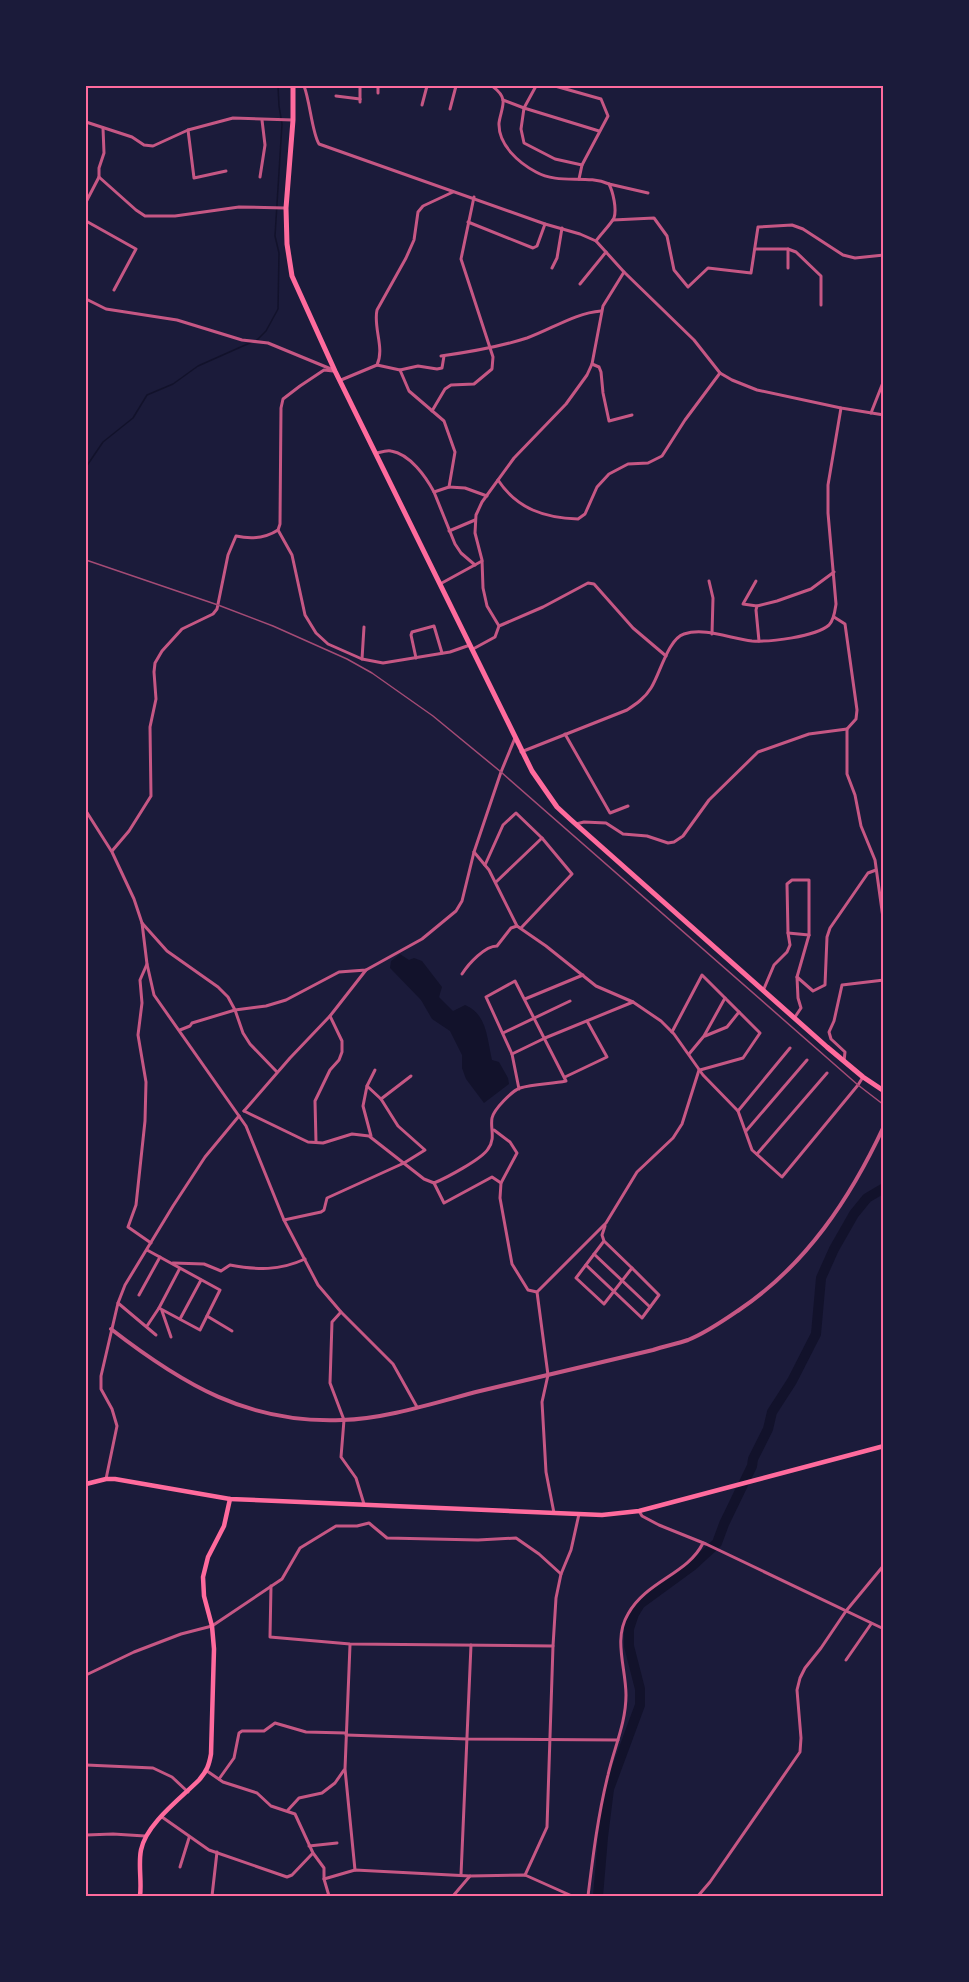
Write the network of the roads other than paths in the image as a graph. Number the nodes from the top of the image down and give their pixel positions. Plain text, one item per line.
1 (293, 86) edge
2 (304, 86) edge
3 (360, 86) edge
4 (378, 86) edge
5 (427, 86) edge
6 (456, 86) edge
7 (492, 86) edge
8 (536, 86) edge
9 (555, 86) edge
10 (378, 93) dead end
11 (336, 96) dead end
12 (504, 100) junction
13 (422, 105) dead end
14 (524, 108) junction
15 (450, 110) dead end
16 (262, 120) junction
17 (293, 120) junction
18 (86, 122) edge
19 (103, 128) junction
20 (188, 130) junction
21 (599, 131) junction
22 (582, 165) junction
23 (226, 171) dead end
24 (99, 177) junction
25 (260, 177) dead end
26 (579, 179) junction
27 (609, 184) junction
28 (455, 191) junction
29 (648, 193) dead end
30 (474, 197) junction
31 (86, 202) edge
32 (286, 208) junction
33 (613, 220) junction
34 (86, 221) edge
35 (468, 222) junction
36 (545, 224) junction
37 (562, 228) junction
38 (596, 242) junction
39 (755, 249) junction
40 (788, 249) junction
41 (606, 252) junction
42 (884, 255) edge
43 (552, 268) dead end
44 (788, 268) dead end
45 (624, 272) junction
46 (580, 284) dead end
47 (114, 290) dead end
48 (86, 299) edge
49 (821, 305) dead end
50 (601, 312) junction
51 (490, 349) junction
52 (592, 364) junction
53 (377, 365) junction
54 (400, 370) junction
55 (336, 371) junction
56 (720, 373) junction
57 (340, 380) junction
58 (884, 380) edge
59 (841, 408) junction
60 (432, 411) junction
61 (871, 413) junction
62 (632, 415) dead end
63 (884, 415) edge
64 (376, 453) junction
65 (498, 480) junction
66 (449, 487) junction
67 (434, 492) junction
68 (487, 496) junction
69 (475, 520) junction
70 (278, 530) junction
71 (449, 531) junction
72 (482, 561) junction
73 (475, 565) junction
74 (834, 572) junction
75 (709, 581) dead end
76 (756, 581) dead end
77 (440, 584) junction
78 (757, 606) junction
79 (834, 617) junction
80 (499, 626) junction
81 (364, 627) dead end
82 (712, 634) junction
83 (759, 640) junction
84 (471, 648) junction
85 (442, 653) junction
86 (666, 656) junction
87 (416, 658) junction
88 (362, 659) junction
89 (847, 729) junction
90 (565, 734) junction
91 (515, 738) junction
92 (521, 752) junction
93 (628, 806) dead end
94 (86, 811) edge
95 (576, 825) junction
96 (542, 838) junction
97 (112, 852) junction
98 (474, 852) junction
99 (875, 860) junction
100 (883, 863) edge
101 (485, 865) junction
102 (876, 870) junction
103 (495, 883) junction
104 (142, 924) junction
105 (884, 925) edge
106 (519, 927) junction
107 (788, 933) junction
108 (809, 935) junction
109 (147, 964) junction
110 (366, 970) junction
111 (462, 974) dead end
112 (583, 975) junction
113 (797, 977) junction
114 (884, 980) edge
115 (763, 991) junction
116 (725, 998) junction
117 (525, 999) junction
118 (570, 1002) dead end
119 (633, 1002) junction
120 (235, 1010) junction
121 (739, 1012) junction
122 (330, 1016) junction
123 (535, 1018) junction
124 (794, 1018) junction
125 (587, 1021) junction
126 (180, 1030) junction
127 (672, 1032) junction
128 (503, 1034) junction
129 (704, 1036) junction
130 (545, 1038) junction
131 (790, 1048) dead end
132 (512, 1054) junction
133 (689, 1054) junction
134 (807, 1060) dead end
135 (844, 1062) junction
136 (375, 1070) dead end
137 (700, 1070) junction
138 (277, 1072) junction
139 (827, 1073) dead end
140 (411, 1076) dead end
141 (564, 1077) junction
142 (863, 1077) junction
143 (367, 1086) junction
144 (519, 1089) junction
145 (883, 1090) edge
146 (381, 1099) junction
147 (244, 1111) junction
148 (738, 1111) junction
149 (240, 1115) junction
150 (884, 1126) edge
151 (494, 1130) junction
152 (745, 1132) junction
153 (372, 1138) junction
154 (316, 1142) junction
155 (757, 1154) junction
156 (404, 1163) junction
157 (434, 1183) junction
158 (501, 1183) junction
159 (284, 1220) junction
160 (606, 1223) junction
161 (604, 1241) junction
162 (151, 1243) junction
163 (147, 1250) junction
164 (594, 1254) junction
165 (160, 1257) junction
166 (305, 1259) junction
167 (171, 1263) junction
168 (586, 1265) junction
169 (180, 1268) junction
170 (632, 1268) junction
171 (201, 1280) junction
172 (622, 1281) junction
173 (537, 1292) junction
174 (613, 1292) junction
175 (139, 1295) dead end
176 (118, 1303) junction
177 (650, 1307) junction
178 (160, 1308) junction
179 (341, 1312) junction
180 (207, 1316) junction
181 (180, 1319) junction
182 (146, 1327) junction
183 (111, 1329) junction
184 (232, 1331) dead end
185 (156, 1335) dead end
186 (171, 1337) dead end
187 (548, 1375) junction
188 (417, 1407) junction
189 (344, 1420) junction
190 (884, 1446) edge
191 (106, 1479) junction
192 (86, 1484) edge
193 (230, 1499) junction
194 (364, 1504) junction
195 (639, 1511) junction
196 (554, 1513) junction
197 (579, 1514) junction
198 (704, 1544) junction
199 (884, 1565) edge
200 (561, 1574) junction
201 (271, 1586) junction
202 (846, 1611) junction
203 (871, 1624) junction
204 (212, 1626) junction
205 (884, 1629) edge
206 (350, 1644) junction
207 (471, 1645) junction
208 (553, 1646) junction
209 (846, 1660) dead end
210 (86, 1675) edge
211 (346, 1734) junction
212 (467, 1739) junction
213 (550, 1740) junction
214 (618, 1740) junction
215 (86, 1765) edge
216 (345, 1769) junction
217 (207, 1771) junction
218 (219, 1779) junction
219 (188, 1791) junction
220 (288, 1810) junction
221 (162, 1817) junction
222 (86, 1835) edge
223 (145, 1836) junction
224 (189, 1838) junction
225 (337, 1843) dead end
226 (309, 1846) junction
227 (217, 1852) junction
228 (313, 1853) junction
229 (180, 1867) dead end
230 (355, 1870) junction
231 (460, 1875) junction
232 (525, 1875) junction
233 (470, 1876) junction
234 (324, 1879) junction
235 (140, 1896) edge
236 (212, 1896) edge
237 (329, 1896) edge
238 (453, 1896) edge
239 (572, 1896) edge
240 (588, 1896) edge
241 (698, 1896) edge

1 - 17 highway
2 - 28 street
3 - 11 street
4 - 10 street
5 - 13 street
6 - 15 street
7 - 12 street
8 - 14 street
9 - 21 street
12 - 14 street
12 - 26 street
14 - 21 street
14 - 22 street
16 - 17 street
16 - 20 street
16 - 25 street
17 - 32 highway
18 - 19 street
19 - 20 street
19 - 24 street
20 - 23 street
21 - 22 street
22 - 26 street
24 - 31 street
24 - 32 street
26 - 27 street
27 - 29 street
27 - 33 street
28 - 30 street
28 - 53 street
30 - 35 street
30 - 36 street
32 - 55 highway
33 - 38 street
33 - 39 street
34 - 47 street
35 - 36 street
35 - 51 street
36 - 37 street
37 - 38 street
37 - 43 street
38 - 41 street
39 - 40 street
39 - 42 street
40 - 44 street
40 - 49 street
41 - 45 street
41 - 46 street
45 - 50 street
45 - 56 street
48 - 55 street
50 - 51 street
50 - 52 street
51 - 54 street
51 - 60 street
52 - 62 street
52 - 65 street
53 - 54 street
53 - 57 street
54 - 60 street
55 - 57 highway
55 - 70 street
56 - 59 street
56 - 65 street
57 - 64 highway
58 - 61 street
59 - 61 street
59 - 74 street
60 - 66 street
61 - 63 street
64 - 67 street
64 - 77 highway
65 - 68 street
66 - 67 street
66 - 68 street
67 - 71 street
68 - 69 street
69 - 71 street
69 - 72 street
70 - 88 street
70 - 97 street
71 - 73 street
72 - 73 street
72 - 80 street
73 - 77 street
74 - 78 street
74 - 79 street
75 - 82 street
76 - 78 street
77 - 84 highway
78 - 83 street
79 - 83 street
79 - 89 street
80 - 84 street
80 - 86 street
81 - 88 street
82 - 83 street
82 - 86 street
84 - 85 street
84 - 91 highway
85 - 87 street
85 - 87 street
86 - 90 street
87 - 88 street
89 - 95 street
89 - 99 street
90 - 92 street
90 - 93 street
91 - 92 highway
91 - 98 street
92 - 95 highway
94 - 97 street
95 - 115 highway
96 - 101 street
96 - 103 street
96 - 106 street
97 - 104 street
98 - 101 street
98 - 110 street
99 - 100 street
99 - 102 street
101 - 103 street
102 - 105 street
102 - 113 street
103 - 106 street
104 - 109 street
104 - 120 street
106 - 111 street
106 - 112 street
107 - 108 street
107 - 108 street
107 - 115 street
108 - 113 street
109 - 126 street
109 - 162 street
110 - 120 street
110 - 122 street
112 - 117 street
112 - 119 street
113 - 124 street
114 - 135 street
115 - 124 highway
116 - 121 street
116 - 127 street
116 - 129 street
117 - 123 street
117 - 128 street
118 - 123 street
119 - 125 street
119 - 127 street
120 - 126 street
120 - 138 street
121 - 129 street
121 - 137 street
122 - 138 street
122 - 154 street
123 - 128 street
123 - 130 street
124 - 135 highway
125 - 130 street
125 - 141 street
126 - 149 street
127 - 133 street
128 - 132 street
129 - 133 street
130 - 132 street
130 - 141 street
131 - 148 street
132 - 144 street
133 - 137 street
134 - 152 street
135 - 142 highway
136 - 143 street
137 - 148 street
137 - 160 street
138 - 147 street
139 - 155 street
140 - 146 street
141 - 144 street
142 - 145 highway
142 - 155 street
143 - 146 street
143 - 153 street
144 - 151 street
146 - 156 street
147 - 149 street
147 - 154 street
148 - 152 street
149 - 159 street
149 - 162 street
150 - 187 street
151 - 157 street
151 - 158 street
152 - 155 street
153 - 154 street
153 - 156 street
156 - 157 street
156 - 159 street
157 - 158 street
158 - 173 street
159 - 166 street
160 - 161 street
160 - 173 street
161 - 164 street
161 - 170 street
162 - 163 street
163 - 165 street
163 - 176 street
164 - 168 street
164 - 172 street
165 - 167 street
165 - 175 street
166 - 167 street
166 - 179 street
167 - 169 street
168 - 174 street
168 - 174 street
169 - 171 street
169 - 178 street
170 - 172 street
170 - 177 street
171 - 180 street
171 - 181 street
172 - 174 street
172 - 177 street
173 - 187 street
174 - 177 street
176 - 182 street
176 - 183 street
178 - 181 street
178 - 182 street
178 - 186 street
179 - 188 street
179 - 189 street
180 - 181 street
180 - 184 street
182 - 185 street
183 - 189 street
183 - 191 street
187 - 188 street
187 - 196 street
188 - 189 street
189 - 194 street
190 - 195 main road
191 - 192 main road
191 - 193 main road
193 - 194 main road
193 - 204 main road
194 - 196 main road
195 - 197 main road
195 - 198 street
196 - 197 main road
197 - 200 street
198 - 202 street
198 - 214 street
199 - 202 street
200 - 201 street
200 - 208 street
201 - 204 street
201 - 206 street
202 - 203 street
202 - 241 street
203 - 205 street
203 - 209 street
204 - 210 street
204 - 217 main road
206 - 207 street
206 - 211 street
207 - 208 street
207 - 212 street
208 - 213 street
211 - 212 street
211 - 216 street
211 - 218 street
212 - 213 street
212 - 231 street
213 - 214 street
213 - 232 street
214 - 240 street
215 - 219 street
216 - 220 street
216 - 230 street
217 - 218 street
217 - 219 main road
218 - 220 street
219 - 221 main road
220 - 226 street
221 - 223 main road
221 - 224 street
222 - 223 street
223 - 235 main road
224 - 227 street
224 - 229 street
225 - 226 street
226 - 228 street
227 - 228 street
227 - 236 street
228 - 234 street
230 - 231 street
230 - 234 street
231 - 233 street
232 - 233 street
232 - 239 street
233 - 238 street
234 - 237 street

